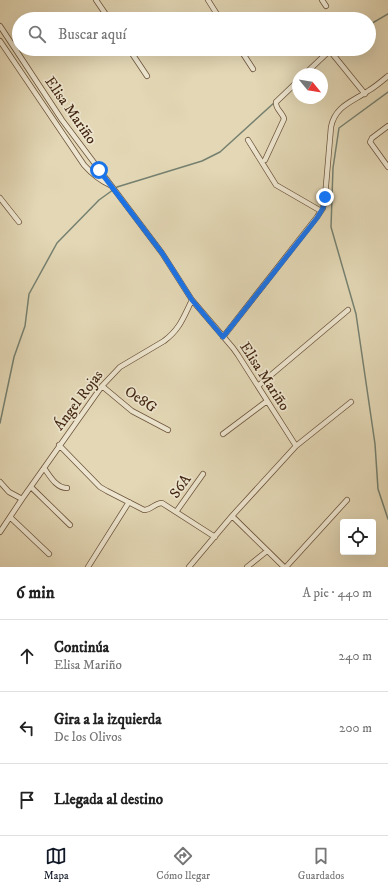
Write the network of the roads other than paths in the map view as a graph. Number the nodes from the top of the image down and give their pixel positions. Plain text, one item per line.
1 (96, 0) edge
2 (208, 0) edge
3 (322, 0) edge
4 (326, 6) dead end
5 (104, 12) edge
6 (216, 12) edge
7 (0, 26) edge
8 (0, 41) edge
9 (12, 44) edge
10 (20, 56) edge
11 (134, 56) edge
12 (245, 56) edge
13 (324, 56) edge
14 (334, 56) edge
15 (311, 68) edge
16 (253, 69) dead end
17 (147, 76) dead end
18 (388, 76) edge
19 (292, 86) edge
20 (365, 94) junction
21 (388, 126) edge
22 (74, 135) junction
23 (248, 140) dead end
24 (67, 141) junction
25 (265, 160) dead end
26 (387, 167) edge
27 (112, 185) junction
28 (0, 198) edge
29 (321, 211) junction
30 (19, 222) dead end
31 (192, 300) junction
32 (348, 310) dead end
33 (223, 337) junction
34 (102, 386) junction
35 (258, 386) junction
36 (267, 401) junction
37 (351, 402) dead end
38 (168, 430) dead end
39 (223, 434) dead end
40 (59, 446) junction
41 (296, 446) junction
42 (44, 468) junction
43 (203, 474) dead end
44 (0, 482) edge
45 (31, 487) junction
46 (67, 488) dead end
47 (22, 499) junction
48 (347, 500) dead end
49 (129, 502) junction
50 (176, 512) junction
51 (232, 516) junction
52 (10, 517) junction
53 (70, 525) dead end
54 (0, 532) edge
55 (215, 537) junction
56 (267, 551) junction
57 (49, 554) dead end
58 (88, 567) edge
59 (189, 567) edge
60 (247, 567) edge
61 (285, 567) edge

1 - 5 street
2 - 6 street
3 - 4 street
7 - 9 street, Elisa Mariño
8 - 24 street, Elisa Mariño
10 - 22 street, Elisa Mariño
11 - 17 street
12 - 16 street
13 - 15 street
14 - 20 street
18 - 20 street
19 - 25 street
20 - 29 street
21 - 26 street
22 - 24 street
22 - 27 street, Elisa Mariño
23 - 29 street
24 - 27 street, Elisa Mariño
27 - 31 street, Elisa Mariño
28 - 30 street
29 - 33 street
31 - 33 street, Elisa Mariño
31 - 34 street, Ángel Rojas
32 - 35 street
33 - 35 street, Elisa Mariño
34 - 38 street, Oe8G
34 - 40 street, Ángel Rojas
35 - 36 street, Elisa Mariño
36 - 39 street
36 - 41 street, Elisa Mariño
37 - 41 street
40 - 42 street, Ángel Rojas
40 - 49 street
41 - 51 street
42 - 45 street, Ángel Rojas
42 - 46 street
43 - 50 street, S6A
44 - 47 street
45 - 47 street, Ángel Rojas
45 - 53 street
47 - 52 street, Ángel Rojas
48 - 61 street
49 - 50 street
49 - 58 street
50 - 55 street
51 - 55 street
51 - 56 street
52 - 54 street, Ángel Rojas
52 - 57 street
55 - 59 street
56 - 60 street
56 - 61 street

